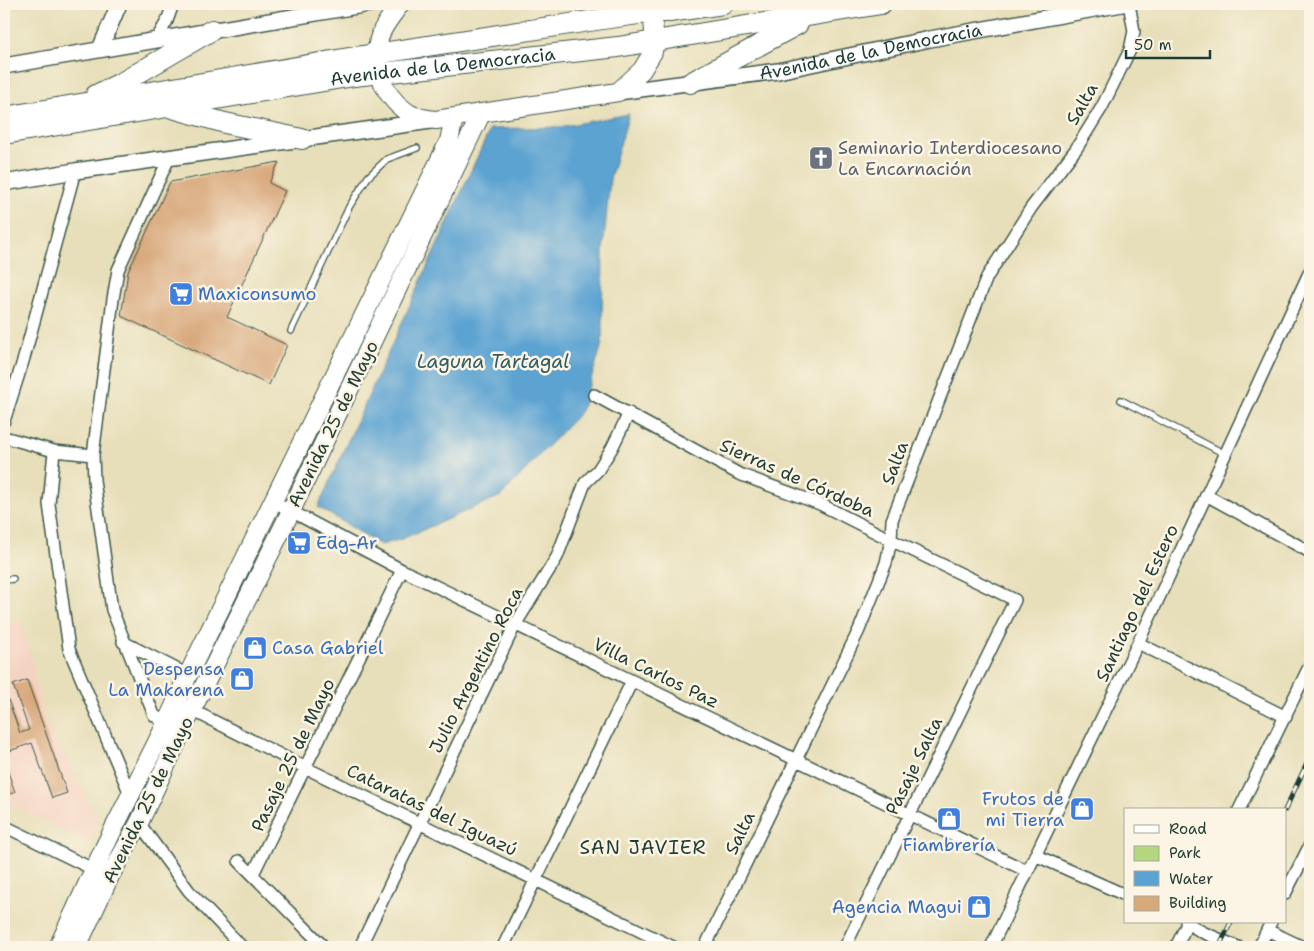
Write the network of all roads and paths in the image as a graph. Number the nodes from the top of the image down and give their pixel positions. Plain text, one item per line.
1 (119, 4) edge
2 (173, 4) edge
3 (369, 4) edge
4 (400, 4) edge
5 (723, 4) edge
6 (881, 4) edge
7 (1122, 4) edge
8 (1129, 4) edge
9 (652, 8) edge
10 (820, 14) junction
11 (212, 30) junction
12 (156, 40) junction
13 (655, 40) junction
14 (100, 48) junction
15 (377, 64) junction
16 (4, 66) edge
17 (690, 83) junction
18 (618, 92) junction
19 (66, 106) junction
20 (168, 106) junction
21 (481, 114) junction
22 (4, 117) edge
23 (454, 118) junction
24 (436, 120) junction
25 (4, 134) edge
26 (302, 139) junction
27 (417, 148) dead end
28 (169, 158) junction
29 (75, 171) junction
30 (4, 183) edge
31 (1310, 270) edge
32 (291, 331) dead end
33 (594, 395) dead end
34 (1121, 400) dead end
35 (629, 413) junction
36 (4, 421) edge
37 (4, 436) edge
38 (54, 451) junction
39 (1225, 454) junction
40 (93, 455) junction
41 (1206, 495) junction
42 (272, 501) junction
43 (291, 511) junction
44 (891, 540) junction
45 (1310, 552) edge
46 (402, 570) junction
47 (13, 579) dead end
48 (4, 580) edge
49 (1015, 600) joint
50 (515, 624) junction
51 (123, 642) junction
52 (1138, 643) junction
53 (1310, 666) edge
54 (188, 675) junction
55 (632, 681) junction
56 (176, 702) junction
57 (192, 710) junction
58 (1286, 717) junction
59 (166, 724) junction
60 (795, 760) junction
61 (306, 768) junction
62 (130, 794) junction
63 (1241, 808) edge
64 (910, 815) junction
65 (138, 823) junction
66 (420, 824) junction
67 (4, 826) edge
68 (1310, 845) edge
69 (1036, 855) junction
70 (239, 861) dead end
71 (1027, 871) junction
72 (101, 874) junction
73 (253, 874) junction
74 (534, 880) junction
75 (1286, 892) edge
76 (1124, 895) edge
77 (1187, 924) edge
78 (1189, 924) edge
79 (1269, 926) edge
80 (58, 947) edge
81 (77, 947) edge
82 (242, 947) edge
83 (324, 947) edge
84 (360, 947) edge
85 (503, 947) edge
86 (673, 947) edge
87 (705, 947) edge
88 (844, 947) edge
89 (991, 947) edge
90 (1176, 947) edge
91 (1238, 947) edge
92 (1259, 947) edge
93 (1303, 947) edge

1 - 14 street
2 - 12 street
3 - 11 street
4 - 15 main road
5 - 9 highway, Avenida de la Democracia
6 - 10 highway, Avenida de la Democracia
7 - 17 street, Avenida de la Democracia
8 - 44 street, Salta
9 - 13 main road
9 - 15 highway, Avenida de la Democracia
10 - 13 highway, Avenida de la Democracia
10 - 17 highway
11 - 12 street
11 - 19 highway
12 - 14 street
13 - 15 highway, Avenida de la Democracia
13 - 18 main road
14 - 16 street
15 - 19 highway, Avenida de la Democracia
15 - 20 highway, Avenida de la Democracia
15 - 24 main road
17 - 18 street, Avenida de la Democracia
18 - 21 main road
19 - 22 highway, Avenida de la Democracia
20 - 25 highway, Avenida de la Democracia
20 - 26 highway
21 - 23 main road
21 - 43 main road, Avenida 25 de Mayo
23 - 24 main road
23 - 42 main road, Avenida 25 de Mayo
24 - 26 street
26 - 28 street
27 - 32 lane
28 - 29 street
28 - 40 street
29 - 30 street
29 - 36 street
31 - 39 street, Santiago del Estero
33 - 35 street, Sierras de Córdoba
34 - 39 lane
35 - 44 street, Sierras de Córdoba
35 - 50 street, Julio Argentino Roca
37 - 38 street
38 - 40 street
38 - 62 street
39 - 41 street, Santiago del Estero
40 - 51 street
41 - 45 street
41 - 52 street, Santiago del Estero
42 - 43 street, Villa Carlos Paz
42 - 54 main road, Avenida 25 de Mayo
43 - 46 street, Villa Carlos Paz
43 - 57 main road, Avenida 25 de Mayo
44 - 49 street, Sierras de Córdoba
44 - 60 street, Salta
46 - 50 street, Villa Carlos Paz
46 - 61 street, Pasaje 25 de Mayo
47 - 48 lane
49 - 64 street, Pasaje Salta
50 - 55 street, Villa Carlos Paz
50 - 66 street, Julio Argentino Roca
51 - 54 street
51 - 59 street
52 - 58 street
52 - 69 street, Santiago del Estero
53 - 58 street
54 - 56 main road, Avenida 25 de Mayo
55 - 60 street, Villa Carlos Paz
55 - 74 street
56 - 57 street, Cataratas del Iguazú
56 - 59 main road, Avenida 25 de Mayo
57 - 61 street, Cataratas del Iguazú
57 - 65 main road, Avenida 25 de Mayo
58 - 63 street
59 - 62 main road, Avenida 25 de Mayo
60 - 64 street, Villa Carlos Paz
60 - 87 street, Salta
61 - 66 street, Cataratas del Iguazú
61 - 73 street, Pasaje 25 de Mayo
62 - 72 main road, Avenida 25 de Mayo
64 - 71 street, Villa Carlos Paz
64 - 88 street, Pasaje Salta
65 - 72 main road, Avenida 25 de Mayo
65 - 82 street
66 - 74 street, Cataratas del Iguazú
66 - 84 street, Julio Argentino Roca
67 - 72 street
68 - 75 street
69 - 71 street, Santiago del Estero
69 - 76 street
70 - 73 street
71 - 89 street, Santiago del Estero
72 - 80 main road, Avenida 25 de Mayo
72 - 81 main road, Avenida 25 de Mayo
73 - 83 street
74 - 85 street
74 - 86 street, Cataratas del Iguazú
77 - 90 street
78 - 91 street
79 - 92 street
79 - 93 street

